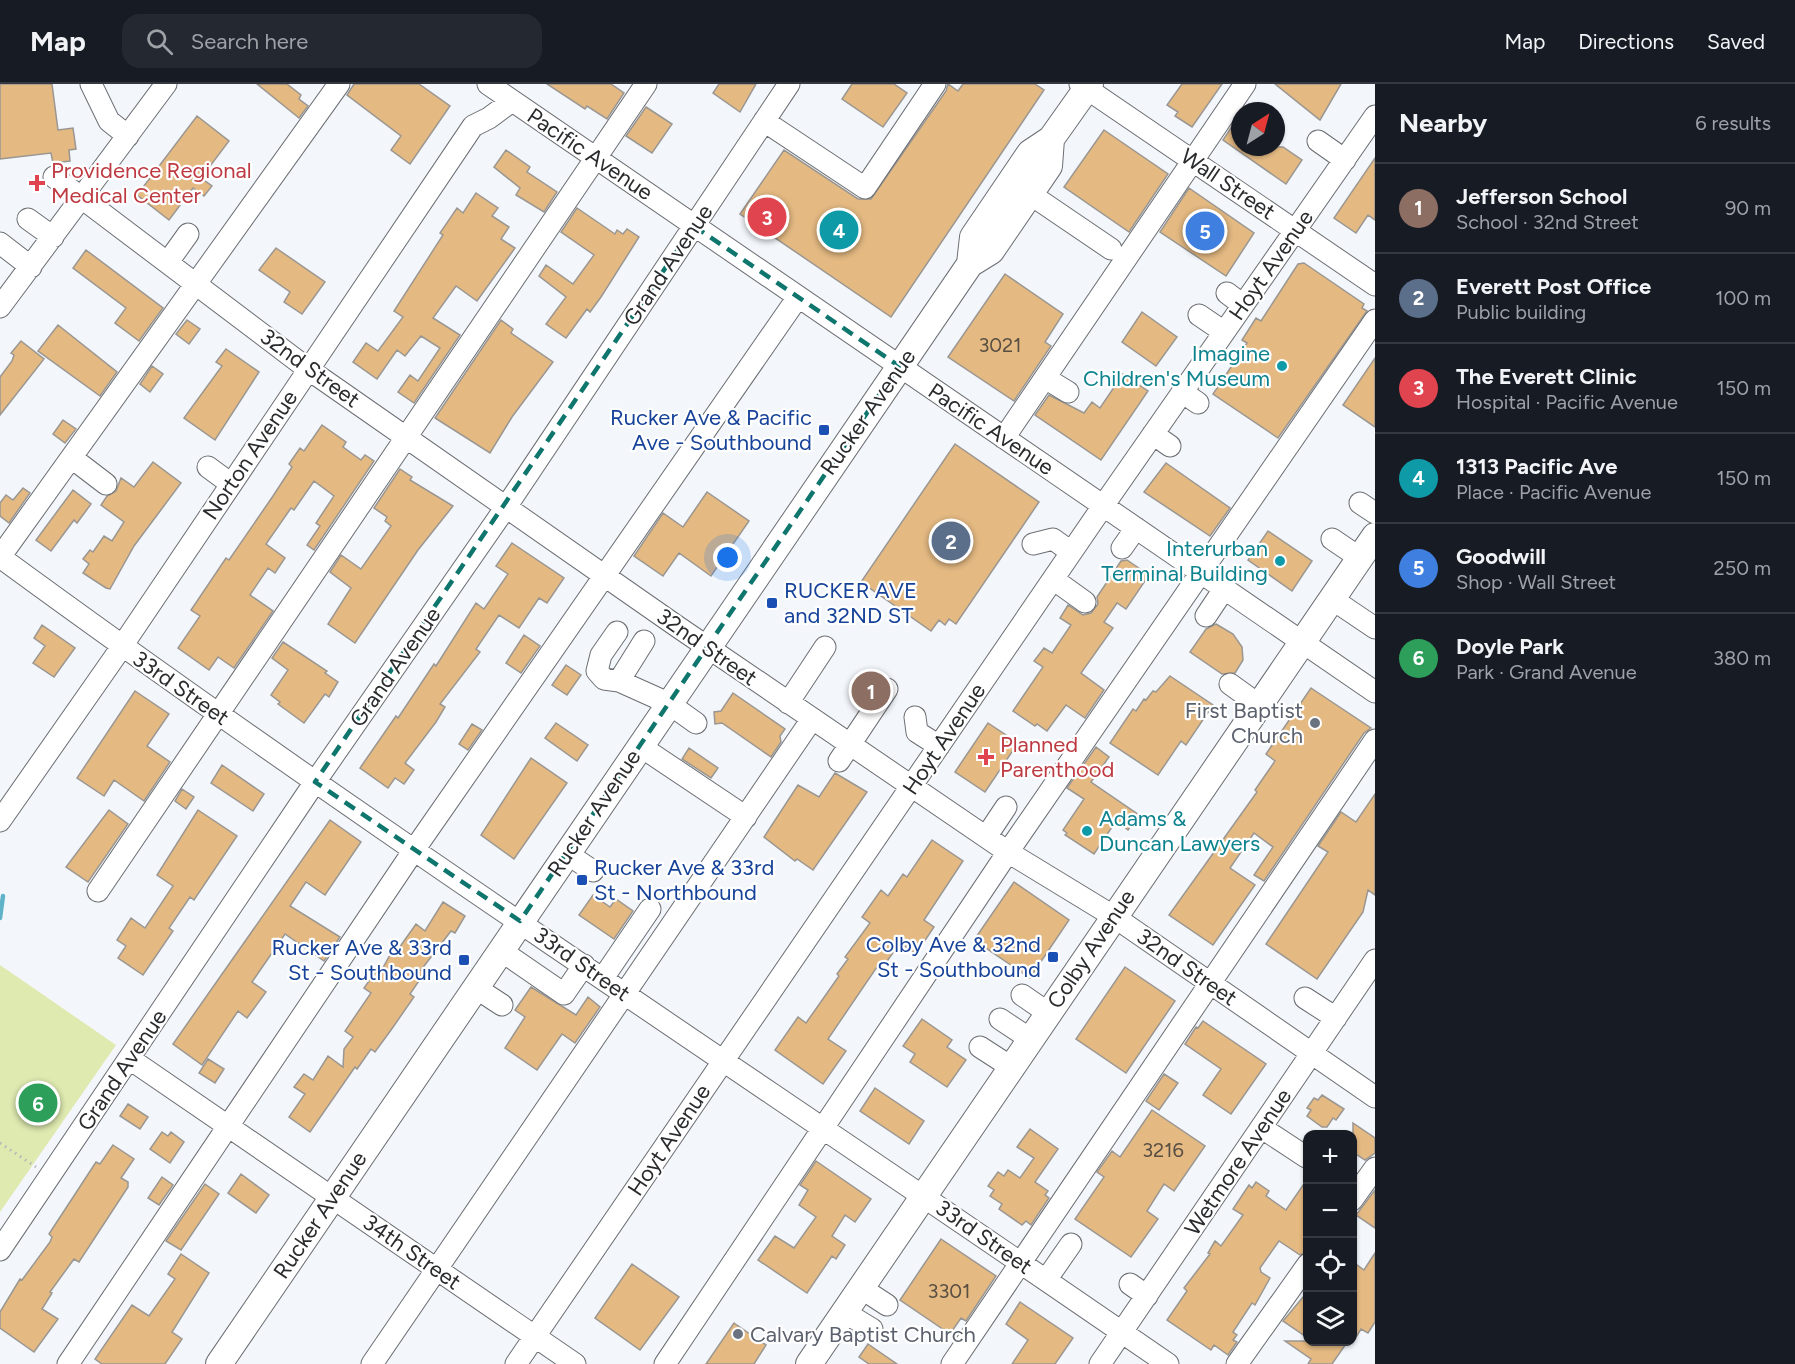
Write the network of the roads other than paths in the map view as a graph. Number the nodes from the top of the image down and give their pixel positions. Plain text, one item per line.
1 (90, 84) edge
2 (166, 84) edge
3 (488, 84) edge
4 (646, 84) edge
5 (789, 84) edge
6 (932, 85) edge
7 (1086, 85) edge
8 (338, 88) edge
9 (1246, 88) edge
10 (513, 92) edge
11 (764, 122) junction
12 (1371, 130) edge
13 (128, 136) junction
14 (1051, 139) junction
15 (1318, 141) dead end
16 (595, 158) junction
17 (1192, 160) junction
18 (1345, 160) junction
19 (54, 177) dead end
20 (1030, 195) junction
21 (83, 197) junction
22 (28, 219) dead end
23 (694, 226) junction
24 (1295, 231) junction
25 (188, 234) dead end
26 (53, 237) junction
27 (0, 243) edge
28 (1111, 249) dead end
29 (0, 260) edge
30 (168, 262) junction
31 (970, 264) junction
32 (27, 272) junction
33 (197, 284) junction
34 (1375, 285) edge
35 (798, 297) junction
36 (0, 307) edge
37 (1199, 315) dead end
38 (1375, 320) edge
39 (1224, 332) junction
40 (899, 366) junction
41 (308, 369) junction
42 (1045, 378) junction
43 (1068, 392) dead end
44 (405, 436) junction
45 (1004, 438) junction
46 (72, 458) junction
47 (208, 467) dead end
48 (106, 484) dead end
49 (231, 484) junction
50 (1103, 506) junction
51 (506, 507) junction
52 (1136, 528) junction
53 (1375, 536) edge
54 (1332, 539) dead end
55 (1033, 544) dead end
56 (1122, 548) dead end
57 (1071, 552) junction
58 (0, 557) edge
59 (1360, 558) junction
60 (1201, 573) junction
61 (604, 576) junction
62 (1053, 579) junction
63 (1224, 589) junction
64 (1332, 599) junction
65 (1085, 602) dead end
66 (1206, 616) dead end
67 (1375, 628) edge
68 (617, 632) dead end
69 (644, 641) dead end
70 (1302, 642) junction
71 (121, 646) junction
72 (825, 647) dead end
73 (707, 648) junction
74 (619, 681) junction
75 (1230, 684) dead end
76 (888, 689) dead end
77 (1375, 692) edge
78 (668, 703) junction
79 (788, 703) junction
80 (1259, 705) junction
81 (219, 715) junction
82 (915, 717) dead end
83 (812, 719) junction
84 (696, 723) dead end
85 (1375, 740) edge
86 (640, 746) junction
87 (939, 746) junction
88 (845, 753) junction
89 (315, 782) junction
90 (912, 787) junction
91 (1006, 807) dead end
92 (746, 817) junction
93 (0, 821) edge
94 (986, 837) junction
95 (414, 850) junction
96 (1008, 852) junction
97 (566, 854) junction
98 (593, 871) dead end
99 (98, 891) dead end
100 (650, 909) dead end
101 (1113, 916) junction
102 (520, 921) junction
103 (500, 950) junction
104 (1375, 960) edge
105 (584, 966) junction
106 (603, 978) junction
107 (1212, 984) junction
108 (476, 988) junction
109 (626, 994) junction
110 (1022, 995) dead end
111 (1305, 998) dead end
112 (502, 1005) dead end
113 (1048, 1012) junction
114 (1336, 1018) junction
115 (1000, 1019) dead end
116 (1030, 1039) junction
117 (980, 1047) dead end
118 (1311, 1055) junction
119 (130, 1059) junction
120 (723, 1061) junction
121 (1011, 1067) junction
122 (1375, 1097) edge
123 (229, 1127) junction
124 (825, 1128) junction
125 (1262, 1128) junction
126 (1303, 1155) edge
127 (1375, 1168) edge
128 (1357, 1194) edge
129 (924, 1195) junction
130 (332, 1197) junction
131 (1071, 1244) dead end
132 (0, 1250) edge
133 (1021, 1263) junction
134 (437, 1269) junction
135 (1303, 1271) edge
136 (1046, 1280) junction
137 (861, 1288) junction
138 (887, 1305) dead end
139 (844, 1312) junction
140 (872, 1329) dead end
141 (1122, 1332) junction
142 (535, 1336) junction
143 (68, 1364) edge
144 (219, 1364) edge
145 (372, 1364) edge
146 (516, 1364) edge
147 (575, 1364) edge
148 (665, 1364) edge
149 (809, 1364) edge
150 (952, 1364) edge
151 (1100, 1364) edge
152 (1168, 1364) edge
153 (1237, 1364) edge

1 - 13 street
2 - 13 street
3 - 10 street, Pacific Avenue
4 - 16 street
5 - 11 street, Grand Avenue
6 - 11 street
7 - 14 main road, Rucker Avenue
7 - 17 street, Wall Street
8 - 33 street
9 - 17 street
10 - 16 street, Pacific Avenue
10 - 41 street, Norton Avenue
11 - 23 street, Grand Avenue
12 - 18 street, Hoyt Avenue
13 - 21 street
14 - 20 main road, Rucker Avenue
14 - 31 main road, Rucker Avenue
15 - 18 street
16 - 23 street, Pacific Avenue
16 - 44 street
17 - 24 street, Wall Street
17 - 42 street
18 - 24 street, Hoyt Avenue
19 - 21 street, 32nd Street
20 - 28 street
20 - 31 main road, Rucker Avenue
21 - 26 street
21 - 30 street, 32nd Street
22 - 26 street
23 - 35 street, Pacific Avenue
23 - 51 street, Grand Avenue
24 - 34 street, Wall Street
24 - 39 street, Hoyt Avenue
25 - 30 street
26 - 32 street
27 - 32 street
29 - 32 street
30 - 33 street, 32nd Street
31 - 40 main road, Rucker Avenue
32 - 36 street
33 - 41 street, 32nd Street
33 - 46 street
35 - 40 street, Pacific Avenue
35 - 61 street
37 - 39 street
38 - 60 street
39 - 50 street, Hoyt Avenue
40 - 45 street, Pacific Avenue
40 - 73 main road, Rucker Avenue
41 - 44 street, 32nd Street
41 - 49 street, Norton Avenue
42 - 43 street
42 - 45 street
44 - 51 street, 32nd Street
44 - 81 street
45 - 50 street, Pacific Avenue
46 - 48 street
46 - 58 street
47 - 49 street
49 - 71 street, Norton Avenue
50 - 52 street, Pacific Avenue
50 - 57 street, Hoyt Avenue
51 - 61 street, 32nd Street
51 - 89 street, Grand Avenue
52 - 56 street
52 - 60 street, Pacific Avenue
53 - 59 main road, Colby Avenue
54 - 59 street
55 - 57 street
57 - 62 street, Hoyt Avenue
58 - 71 street, 33rd Street
59 - 64 main road, Colby Avenue
60 - 63 street, Pacific Avenue
60 - 96 street
61 - 73 street, 32nd Street
61 - 95 street
62 - 65 street
62 - 87 street, Hoyt Avenue
63 - 66 street
63 - 70 street, Pacific Avenue
64 - 67 street
64 - 70 main road, Colby Avenue
68 - 74 street
69 - 74 street
70 - 77 street, Pacific Avenue
70 - 80 main road, Colby Avenue
71 - 81 street, 33rd Street
71 - 93 street, Norton Avenue
72 - 79 street
73 - 78 main road, Rucker Avenue
73 - 79 street, 32nd Street
74 - 78 street
75 - 80 street
76 - 88 street
78 - 84 street
78 - 86 main road, Rucker Avenue
79 - 83 street, 32nd Street
80 - 101 main road, Colby Avenue
81 - 89 street, 33rd Street
81 - 99 street
82 - 87 street
83 - 88 street, 32nd Street
83 - 92 street
85 - 107 street
86 - 92 street
86 - 97 main road, Rucker Avenue
87 - 90 street, Hoyt Avenue
88 - 90 street, 32nd Street
89 - 95 street, 33rd Street
89 - 119 street, Grand Avenue
90 - 94 street, 32nd Street
90 - 120 street, Hoyt Avenue
91 - 94 street
92 - 109 street
94 - 96 street, 32nd Street
95 - 102 street, 33rd Street
95 - 123 street
96 - 101 street, 32nd Street
96 - 124 street
97 - 98 street
97 - 102 main road, Rucker Avenue
100 - 106 street
101 - 107 street, 32nd Street
101 - 113 main road, Colby Avenue
102 - 103 main road, Rucker Avenue
102 - 105 street, 33rd Street
103 - 105 street
103 - 108 main road, Rucker Avenue
104 - 114 street, Wetmore Avenue
105 - 106 street, 33rd Street
106 - 109 street, 33rd Street
107 - 118 street, 32nd Street
107 - 133 street
108 - 112 street
108 - 130 main road, Rucker Avenue
109 - 120 street, 33rd Street
109 - 134 street
110 - 113 street
111 - 114 street
113 - 116 main road, Colby Avenue
114 - 118 street, Wetmore Avenue
115 - 116 street
116 - 121 main road, Colby Avenue
117 - 121 street
118 - 122 street, 32nd Street
118 - 125 street, Wetmore Avenue
119 - 123 street, 34th Street
119 - 132 street, Grand Avenue
120 - 124 street, 33rd Street
120 - 142 street, Hoyt Avenue
121 - 129 main road, Colby Avenue
123 - 130 street, 34th Street
123 - 143 street
124 - 129 street, 33rd Street
124 - 148 street
125 - 126 street
125 - 141 street, Wetmore Avenue
127 - 128 street
129 - 133 street, 33rd Street
129 - 137 main road, Colby Avenue
130 - 134 street, 34th Street
130 - 144 main road, Rucker Avenue
131 - 136 street
133 - 136 street, 33rd Street
133 - 150 street
134 - 142 street, 34th Street
134 - 145 street
135 - 153 street
136 - 141 street, 33rd Street
137 - 138 street
137 - 139 main road, Colby Avenue
139 - 140 street
139 - 149 main road, Colby Avenue
141 - 151 street, Wetmore Avenue
141 - 152 street, 33rd Street
142 - 146 street, Hoyt Avenue
142 - 147 street, 34th Street

